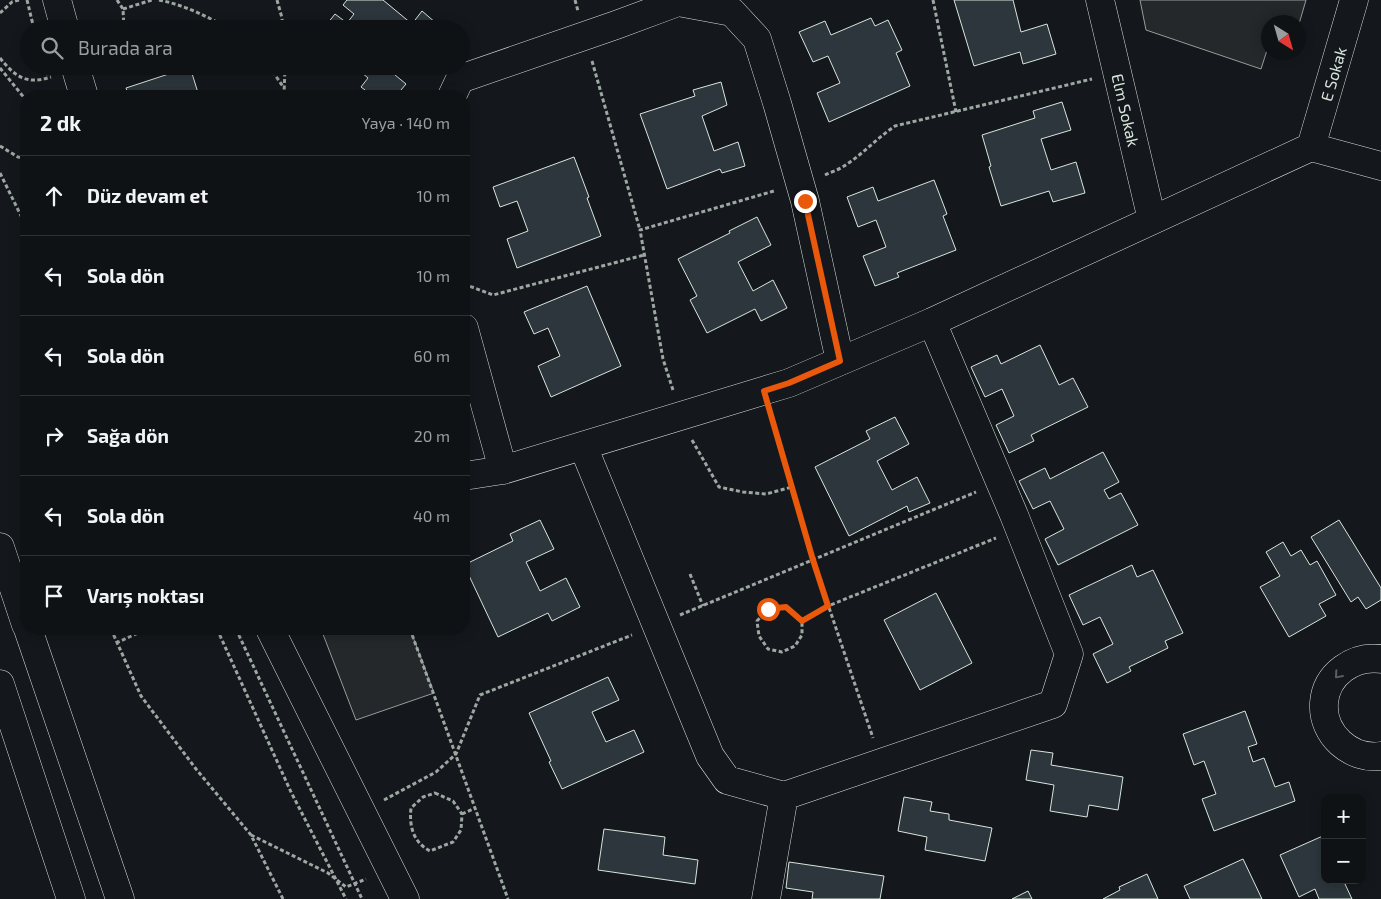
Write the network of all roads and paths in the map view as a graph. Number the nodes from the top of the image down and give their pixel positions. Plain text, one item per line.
1 (19, 0) edge
2 (27, 0) edge
3 (56, 0) edge
4 (117, 0) edge
5 (152, 0) edge
6 (159, 0) edge
7 (277, 0) edge
8 (934, 0) edge
9 (1100, 0) edge
10 (1354, 0) edge
11 (123, 9) junction
12 (0, 13) edge
13 (32, 20) edge
14 (62, 20) edge
15 (124, 20) edge
16 (214, 20) edge
17 (282, 20) edge
18 (585, 36) junction
19 (0, 58) edge
20 (0, 68) edge
21 (53, 75) edge
22 (77, 75) edge
23 (275, 75) edge
24 (285, 75) edge
25 (284, 89) joint
26 (82, 90) edge
27 (455, 90) edge
28 (20, 93) edge
29 (956, 112) dead end
30 (0, 146) edge
31 (1311, 147) junction
32 (20, 157) edge
33 (1381, 166) edge
34 (0, 173) edge
35 (20, 214) edge
36 (1152, 220) junction
37 (640, 230) dead end
38 (644, 254) dead end
39 (470, 286) edge
40 (932, 322) junction
41 (470, 350) edge
42 (840, 361) junction
43 (764, 391) junction
44 (584, 446) junction
45 (503, 470) junction
46 (470, 475) edge
47 (1019, 528) junction
48 (0, 547) edge
49 (690, 574) dead end
50 (703, 606) dead end
51 (828, 606) junction
52 (20, 607) edge
53 (802, 621) junction
54 (30, 635) edge
55 (113, 635) edge
56 (134, 635) edge
57 (220, 635) edge
58 (239, 635) edge
59 (273, 635) edge
60 (412, 635) edge
61 (116, 643) junction
62 (1381, 658) edge
63 (0, 684) edge
64 (1380, 757) edge
65 (881, 763) junction
66 (784, 796) junction
67 (475, 808) junction
68 (462, 814) junction
69 (251, 835) junction
70 (390, 870) junction
71 (337, 880) junction
72 (355, 884) junction
73 (71, 899) edge
74 (120, 899) edge
75 (284, 899) edge
76 (346, 899) edge
77 (362, 899) edge
78 (405, 899) edge
79 (508, 899) edge
80 (766, 899) edge

1 - 12 path
2 - 13 path
3 - 14 street
4 - 11 path
5 - 11 path
6 - 16 path
7 - 17 path
8 - 29 path
9 - 36 street, Elm Sokak
10 - 31 street, E Sokak
11 - 15 path
18 - 27 street
18 - 37 path
18 - 42 street
19 - 21 path
20 - 28 path
22 - 26 street
23 - 25 path
24 - 25 path
30 - 32 path
31 - 33 street
31 - 36 street
34 - 35 path
36 - 40 street
38 - 39 path
40 - 42 street
40 - 47 street
41 - 45 street
42 - 43 street
43 - 44 street
43 - 51 path
44 - 45 street
44 - 66 street
45 - 46 street
47 - 51 path
47 - 65 street
48 - 52 street
49 - 50 path
51 - 53 path
51 - 65 path
53 - 53 path
54 - 74 street
55 - 61 path
56 - 61 path
57 - 71 path
58 - 72 path
59 - 70 street
60 - 67 path
61 - 69 path
62 -> 64 street
63 - 73 street
65 - 66 street
66 - 80 street
67 - 68 path
67 - 79 path
68 - 68 path
69 - 71 path
69 - 75 path
70 - 72 path
70 - 78 street
71 - 72 path
71 - 76 path
72 - 77 path

